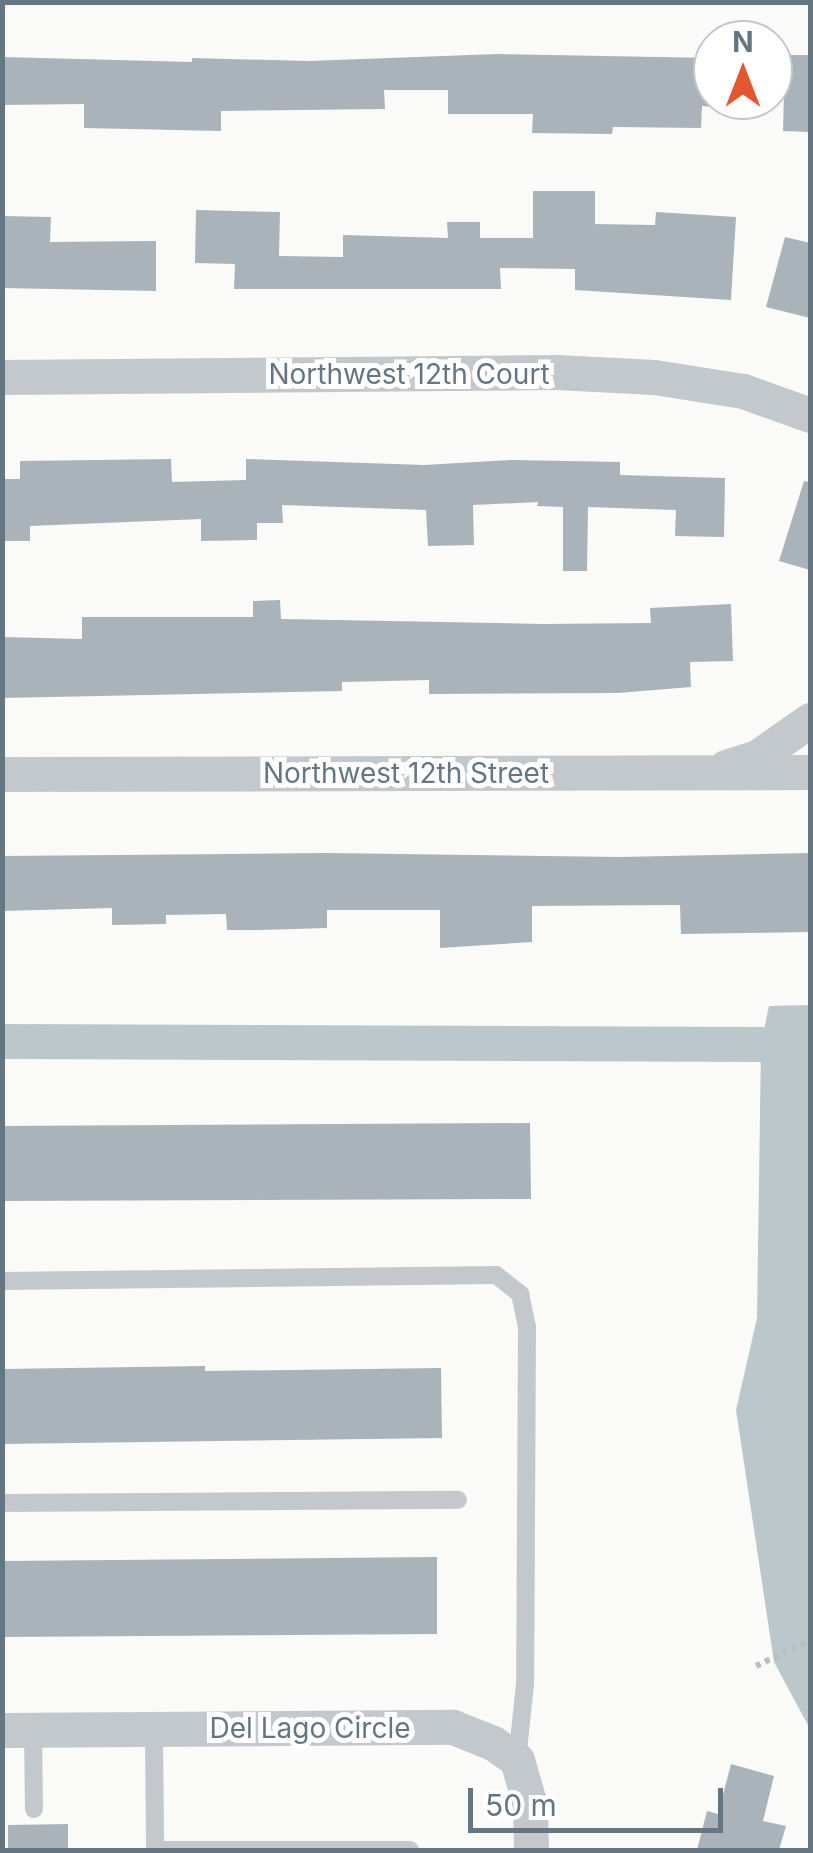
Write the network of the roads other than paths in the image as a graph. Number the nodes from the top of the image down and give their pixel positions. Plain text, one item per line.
1 (2, 377) edge
2 (810, 416) edge
3 (810, 720) edge
4 (711, 772) junction
5 (810, 772) edge
6 (2, 774) edge
7 (2, 1280) edge
8 (458, 1500) dead end
9 (2, 1503) edge
10 (18, 1730) edge
11 (154, 1730) junction
12 (517, 1760) junction
13 (34, 1809) dead end
14 (154, 1850) edge
15 (410, 1850) edge
16 (531, 1850) edge

1 - 2 street, Northwest 12th Court
3 - 4 street
4 - 5 street, Northwest 12th Street
4 - 6 street, Northwest 12th Street
7 - 12 lane
8 - 9 lane
10 - 11 street, Del Lago Circle
10 - 13 lane
11 - 12 street, Del Lago Circle
11 - 14 lane
12 - 16 street
14 - 15 lane

